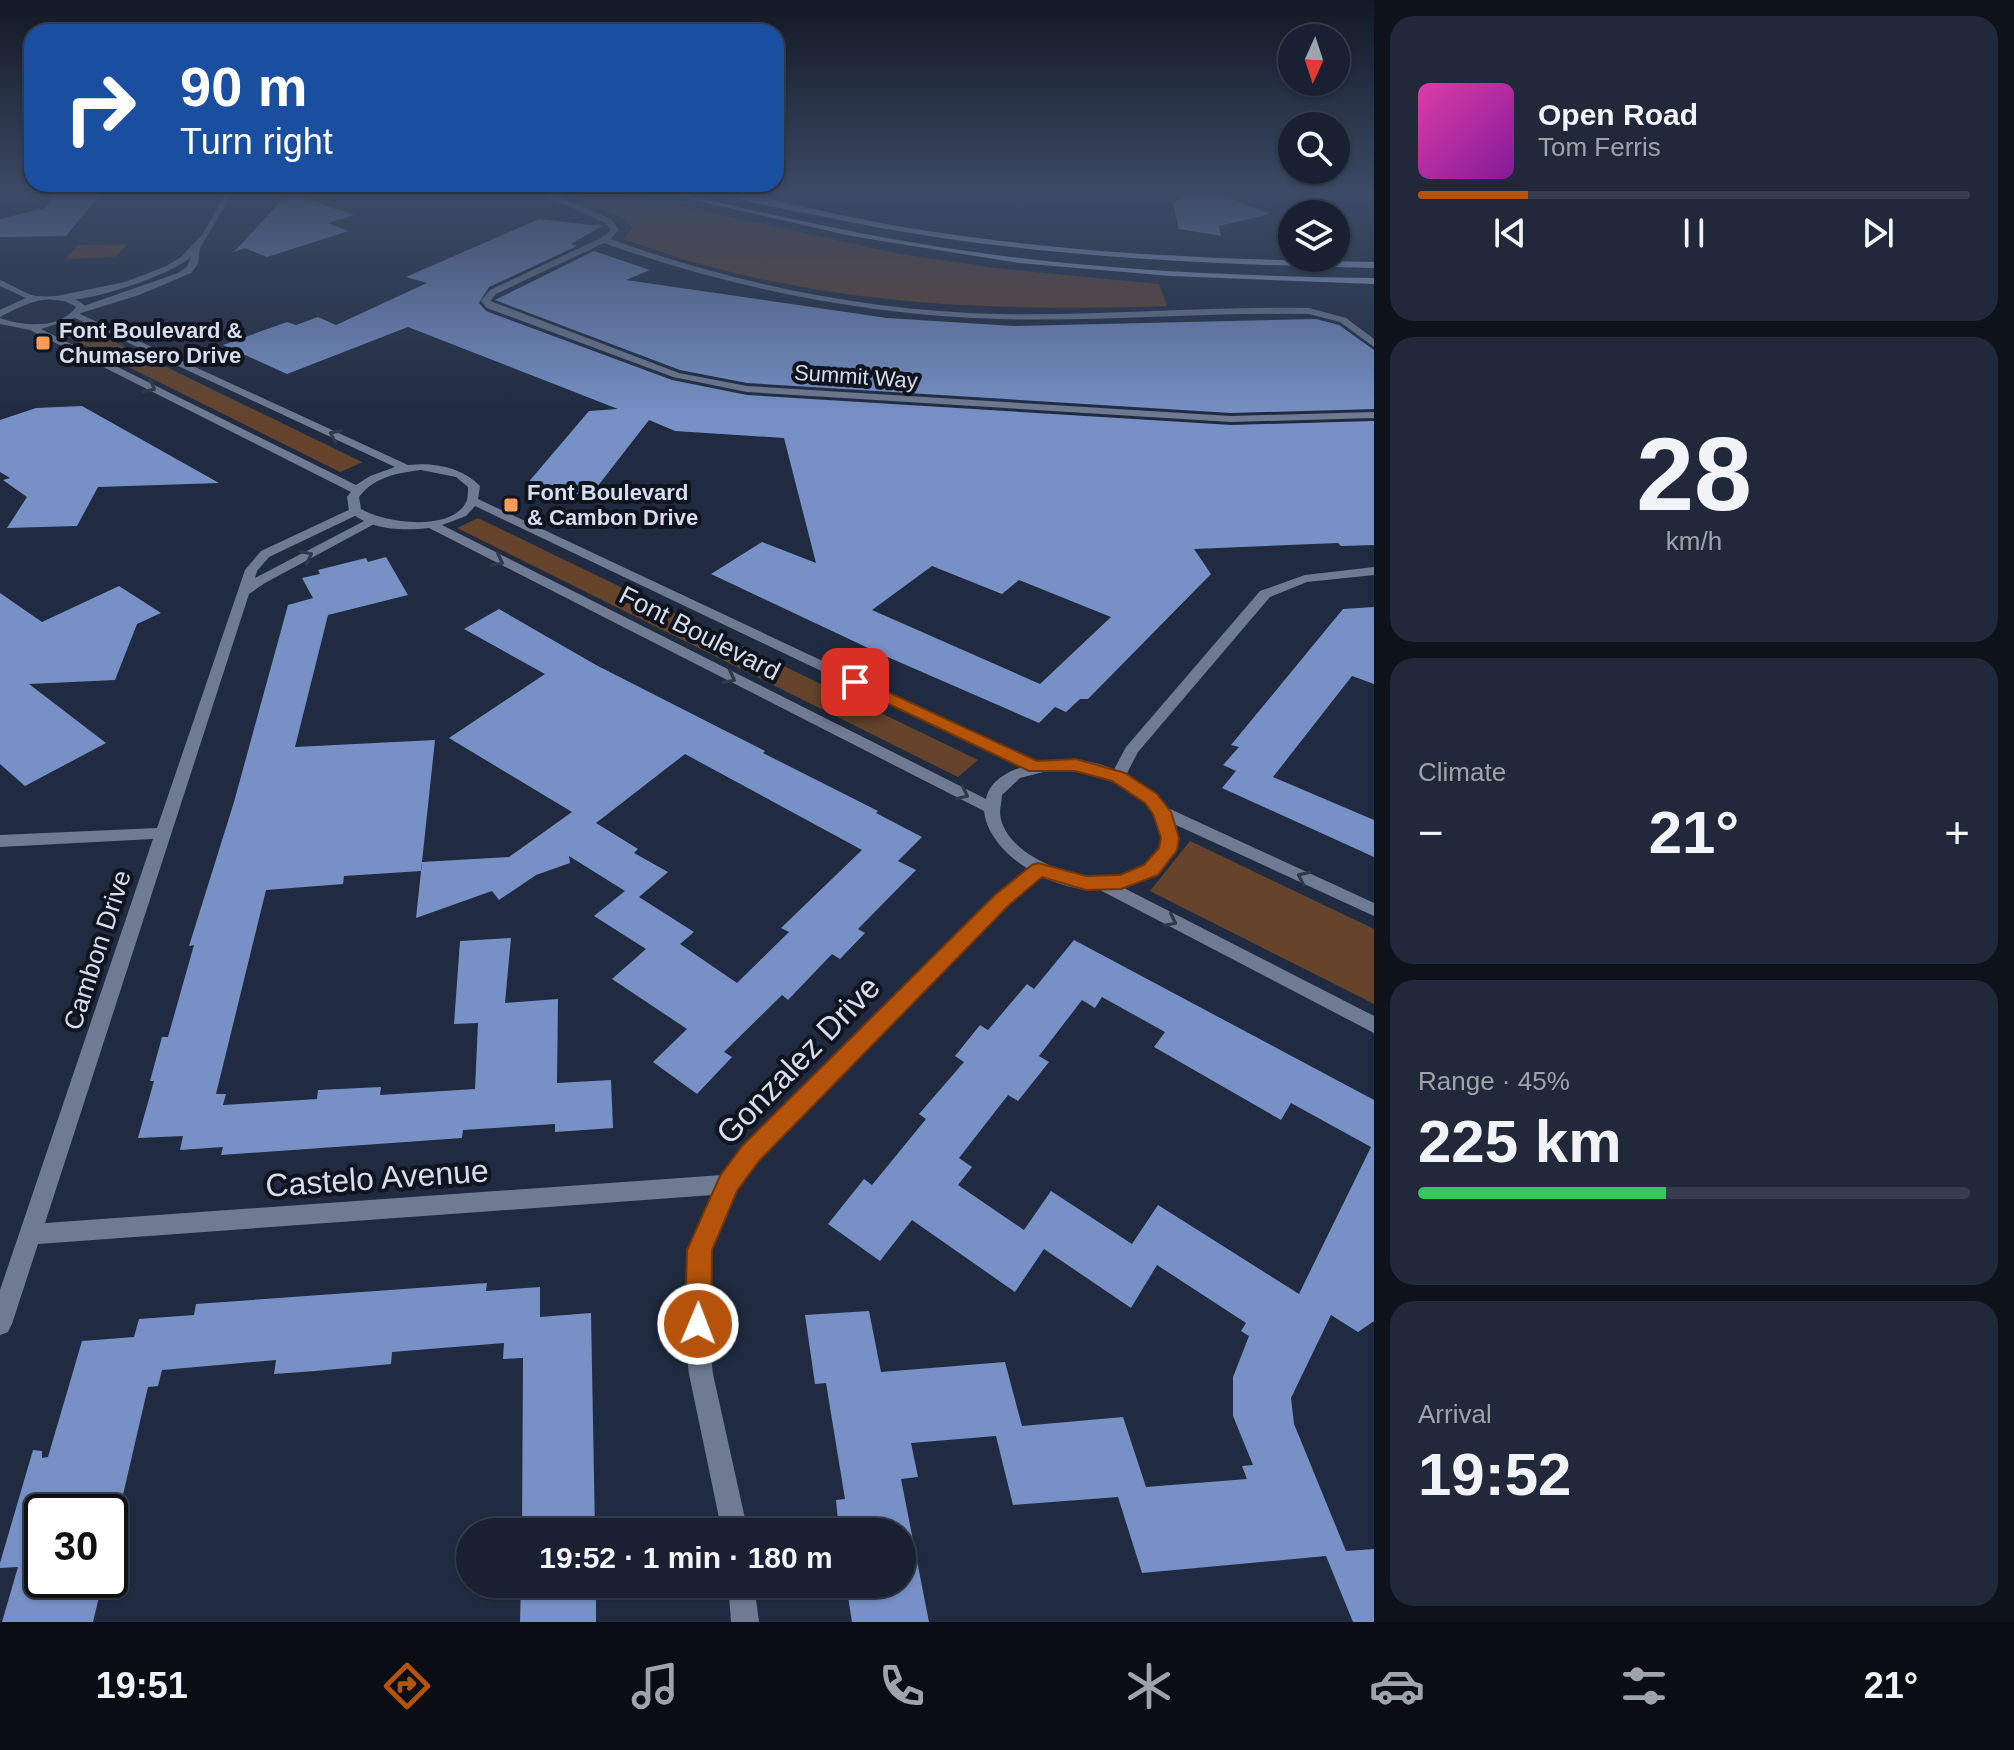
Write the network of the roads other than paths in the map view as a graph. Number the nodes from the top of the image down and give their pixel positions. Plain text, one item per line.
1 (171, 267) edge
2 (191, 267) edge
3 (547, 267) edge
4 (683, 267) edge
5 (1100, 267) edge
6 (1374, 281) edge
7 (0, 283) edge
8 (51, 298) junction
9 (35, 299) junction
10 (3, 309) edge
11 (78, 312) junction
12 (0, 321) edge
13 (30, 327) junction
14 (1374, 344) edge
15 (1374, 415) edge
16 (405, 468) junction
17 (357, 490) junction
18 (473, 501) junction
19 (355, 511) junction
20 (372, 522) junction
21 (430, 524) junction
22 (1374, 571) edge
23 (243, 593) junction
24 (1035, 767) junction
25 (1118, 777) junction
26 (991, 808) junction
27 (1162, 812) junction
28 (163, 833) junction
29 (0, 841) edge
30 (1038, 869) junction
31 (1103, 884) junction
32 (1374, 910) edge
33 (1374, 1025) edge
34 (728, 1184) junction
35 (31, 1234) junction
36 (0, 1324) edge
37 (732, 1518) edge
38 (742, 1598) edge
39 (745, 1622) edge

1 - 8 street
2 - 11 street
3 - 15 street, Summit Way
4 - 14 street
5 - 6 main road
7 - 9 street
8 - 9 street
8 - 11 street
9 - 10 street
11 - 13 street
16 -> 11 street
12 - 13 street
13 -> 17 street
16 - 17 street
16 - 18 street
17 - 19 street
18 - 21 street
18 - 24 street, Font Boulevard
19 - 20 street
19 - 23 street, Cambon Drive
20 - 21 street
23 -> 20 street
21 -> 26 street, Font Boulevard
22 - 25 street
23 - 28 street, Cambon Drive
24 - 25 street
24 - 26 street
25 - 27 street
26 - 30 street
27 - 31 street
32 -> 27 street
28 - 29 street
28 - 35 street, Cambon Drive
30 - 31 street
30 - 34 street, Gonzalez Drive
31 -> 33 street
34 - 35 street, Castelo Avenue
34 - 37 street, Gonzalez Drive
35 - 36 street, Cambon Drive
38 - 39 street

